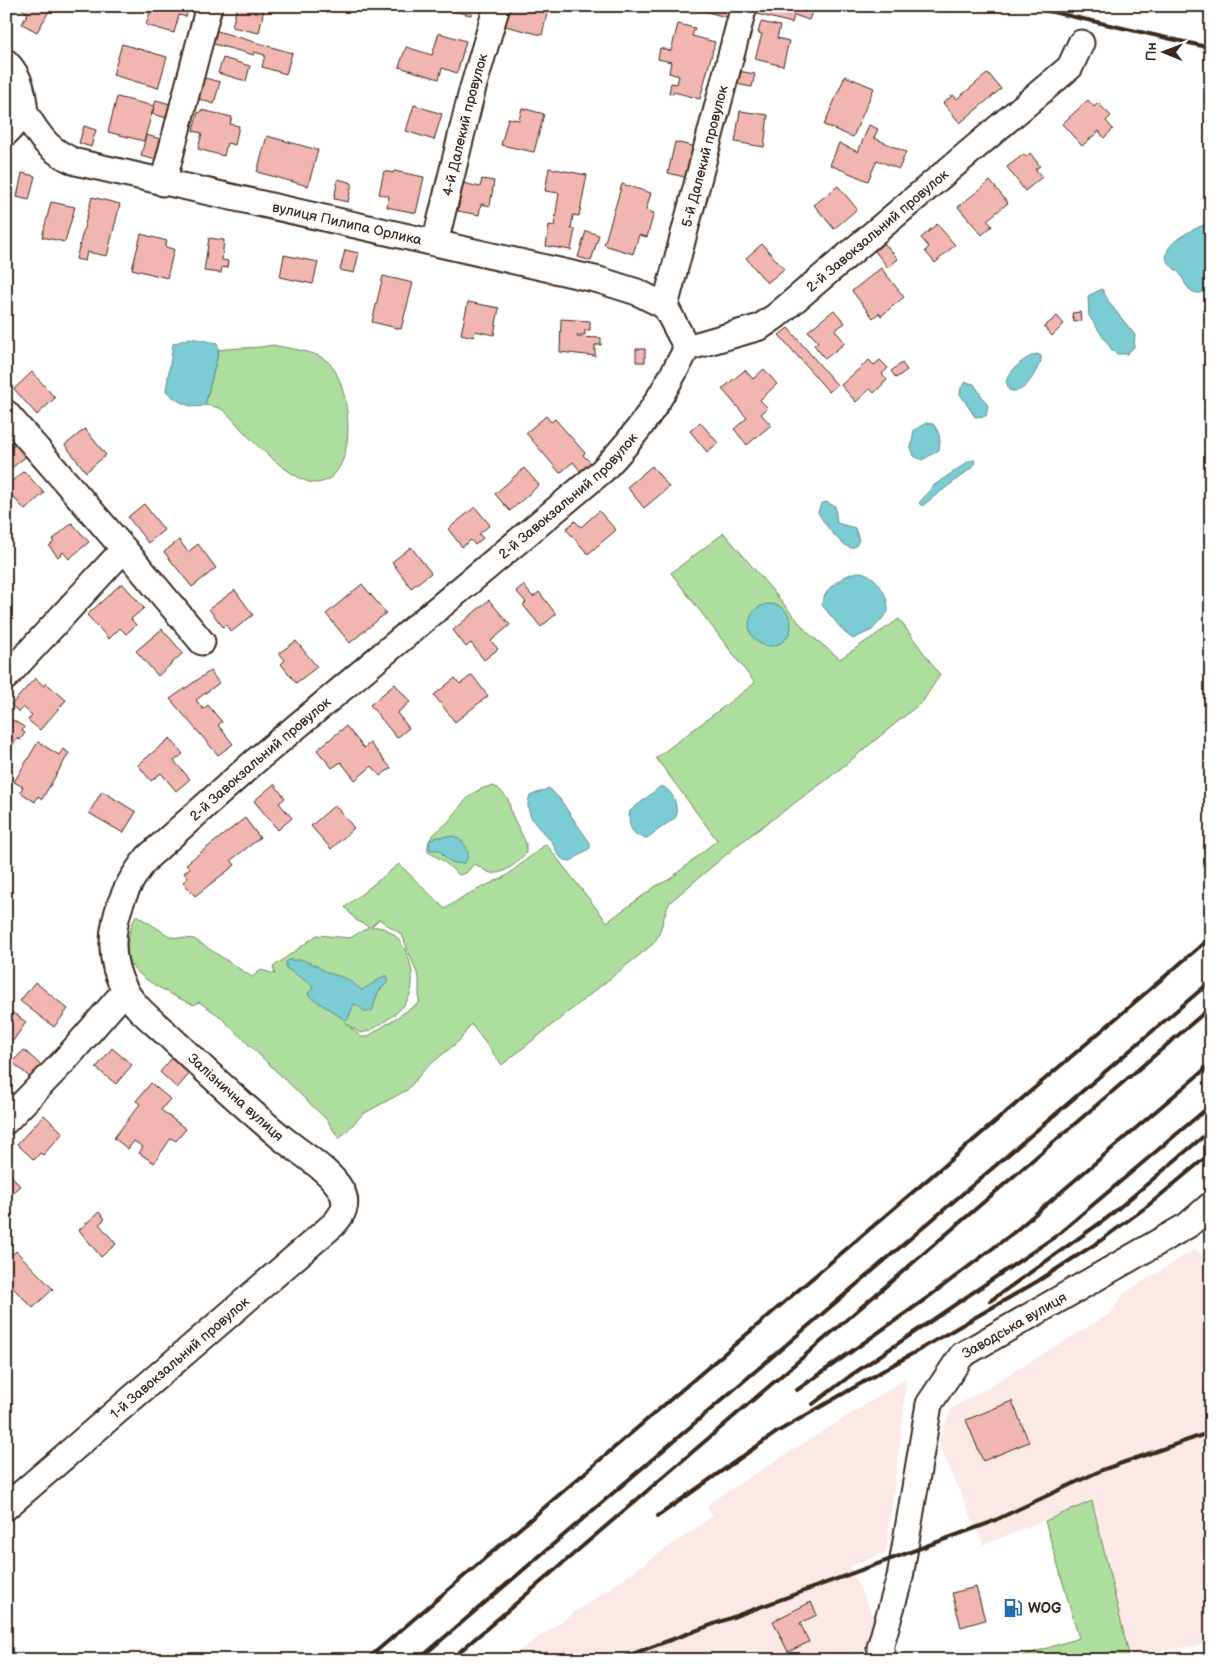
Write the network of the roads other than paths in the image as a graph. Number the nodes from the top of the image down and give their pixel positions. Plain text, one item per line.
1 (209, 6) edge
2 (497, 6) edge
3 (744, 6) edge
4 (1081, 43) dead end
5 (6, 62) edge
6 (25, 113) junction
7 (6, 133) edge
8 (163, 183) junction
9 (435, 243) junction
10 (665, 306) junction
11 (687, 348) junction
12 (6, 413) edge
13 (124, 548) junction
14 (202, 642) dead end
15 (6, 677) edge
16 (125, 991) junction
17 (6, 1121) edge
18 (345, 1203) joint
19 (1211, 1205) edge
20 (6, 1507) edge
21 (884, 1660) edge

1 - 8 street
2 - 9 street, 4-й Далекий провулок
3 - 10 street, 5-й Далекий провулок
4 - 11 street, 2-й Завокзальний провулок
5 - 6 street
6 - 7 street
6 - 8 street, вулиця Пилипа Орлика
8 - 9 street, вулиця Пилипа Орлика
9 - 10 street, вулиця Пилипа Орлика
10 - 11 street
11 - 16 street, 2-й Завокзальний провулок
12 - 13 street
13 - 14 street
13 - 15 street
16 - 17 street
16 - 18 street, Залізнична вулиця
18 - 20 street, 1-й Завокзальний провулок
19 - 21 street, Заводська вулиця

